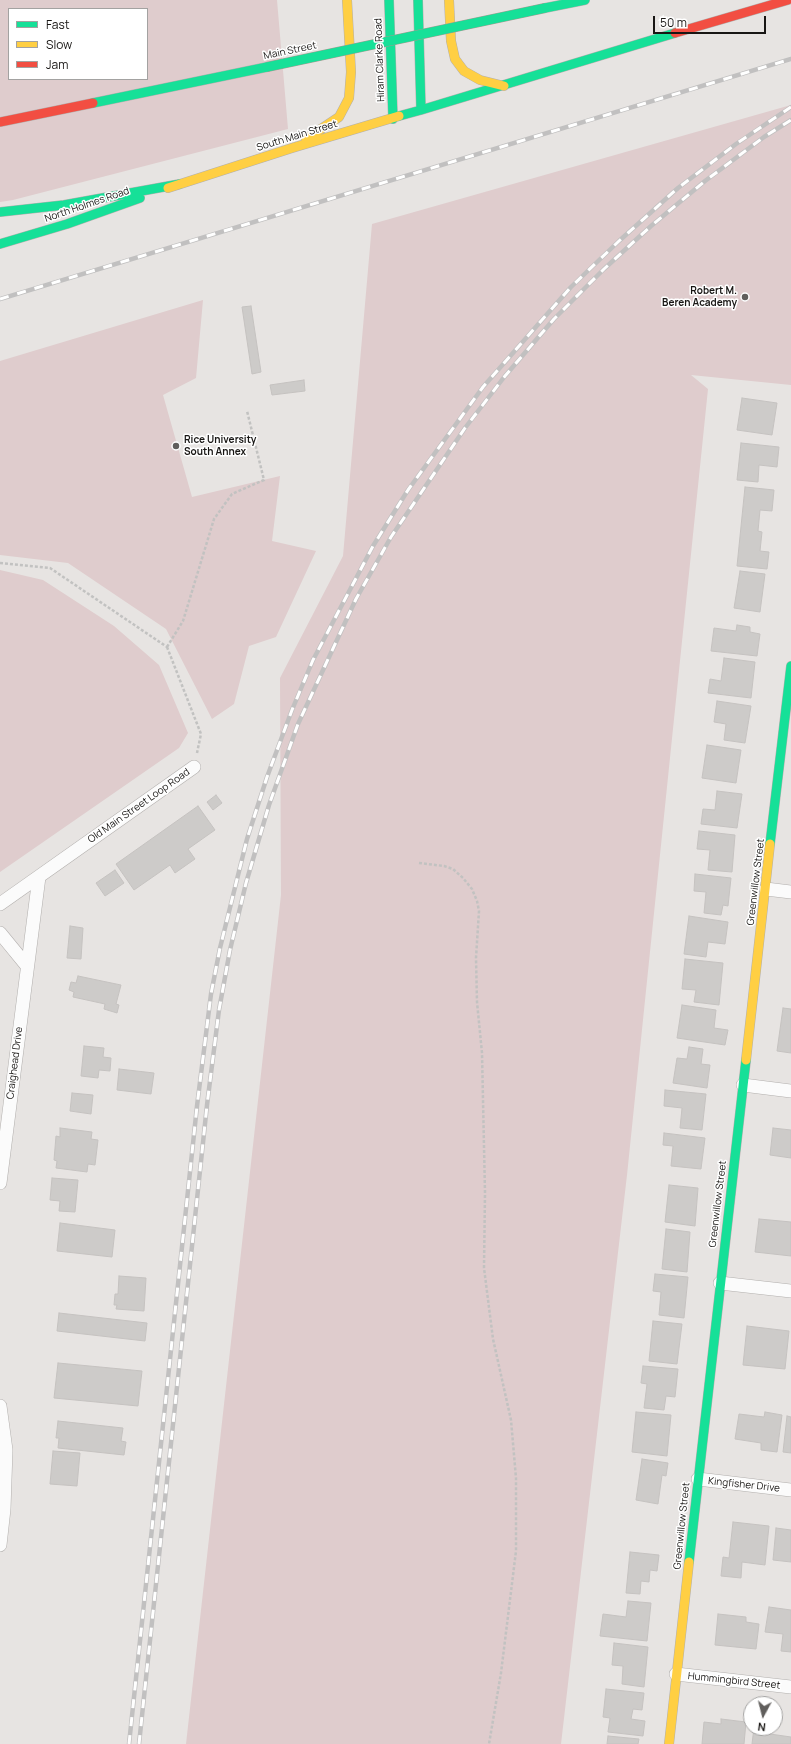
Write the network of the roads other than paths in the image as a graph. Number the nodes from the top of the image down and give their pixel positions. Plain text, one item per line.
1 (347, 0) edge
2 (389, 0) edge
3 (418, 0) edge
4 (449, 0) edge
5 (585, 0) edge
6 (788, 0) edge
7 (504, 86) junction
8 (421, 110) junction
9 (393, 118) junction
10 (0, 122) edge
11 (292, 148) junction
12 (180, 184) junction
13 (0, 212) edge
14 (0, 244) edge
15 (791, 666) edge
16 (790, 692) edge
17 (194, 767) road end
18 (39, 877) junction
19 (766, 889) junction
20 (791, 892) edge
21 (0, 904) edge
22 (0, 933) edge
23 (27, 966) junction
24 (743, 1086) junction
25 (791, 1091) edge
26 (0, 1184) edge
27 (720, 1283) junction
28 (791, 1291) edge
29 (0, 1406) edge
30 (698, 1479) junction
31 (791, 1490) edge
32 (0, 1545) edge
33 (676, 1674) junction
34 (791, 1687) edge
35 (669, 1744) edge

1 - 11 main road
2 - 9 main road, Hiram Clarke Road
3 - 8 main road
4 - 7 main road
5 - 10 main road, Main Street, bridge
6 - 7 main road, South Main Street
7 - 8 main road, South Main Street
8 - 9 main road, South Main Street
9 - 11 main road, South Main Street
11 - 12 main road, South Main Street
12 - 13 main road
12 - 14 main road, North Holmes Road
15 - 16 main road, Greenwillow Street
16 - 19 main road, Greenwillow Street
17 - 18 street, Old Main Street Loop Road
18 - 21 street, Old Main Street Loop Road
18 - 23 street, Craighead Drive
19 - 20 street
19 - 24 main road, Greenwillow Street
22 - 23 street
23 - 26 street, Craighead Drive
24 - 25 street
24 - 27 main road, Greenwillow Street
27 - 28 street
27 - 30 main road, Greenwillow Street
29 - 32 street
30 - 31 street, Kingfisher Drive
30 - 33 main road, Greenwillow Street
33 - 34 street, Hummingbird Street
33 - 35 main road, Greenwillow Street

